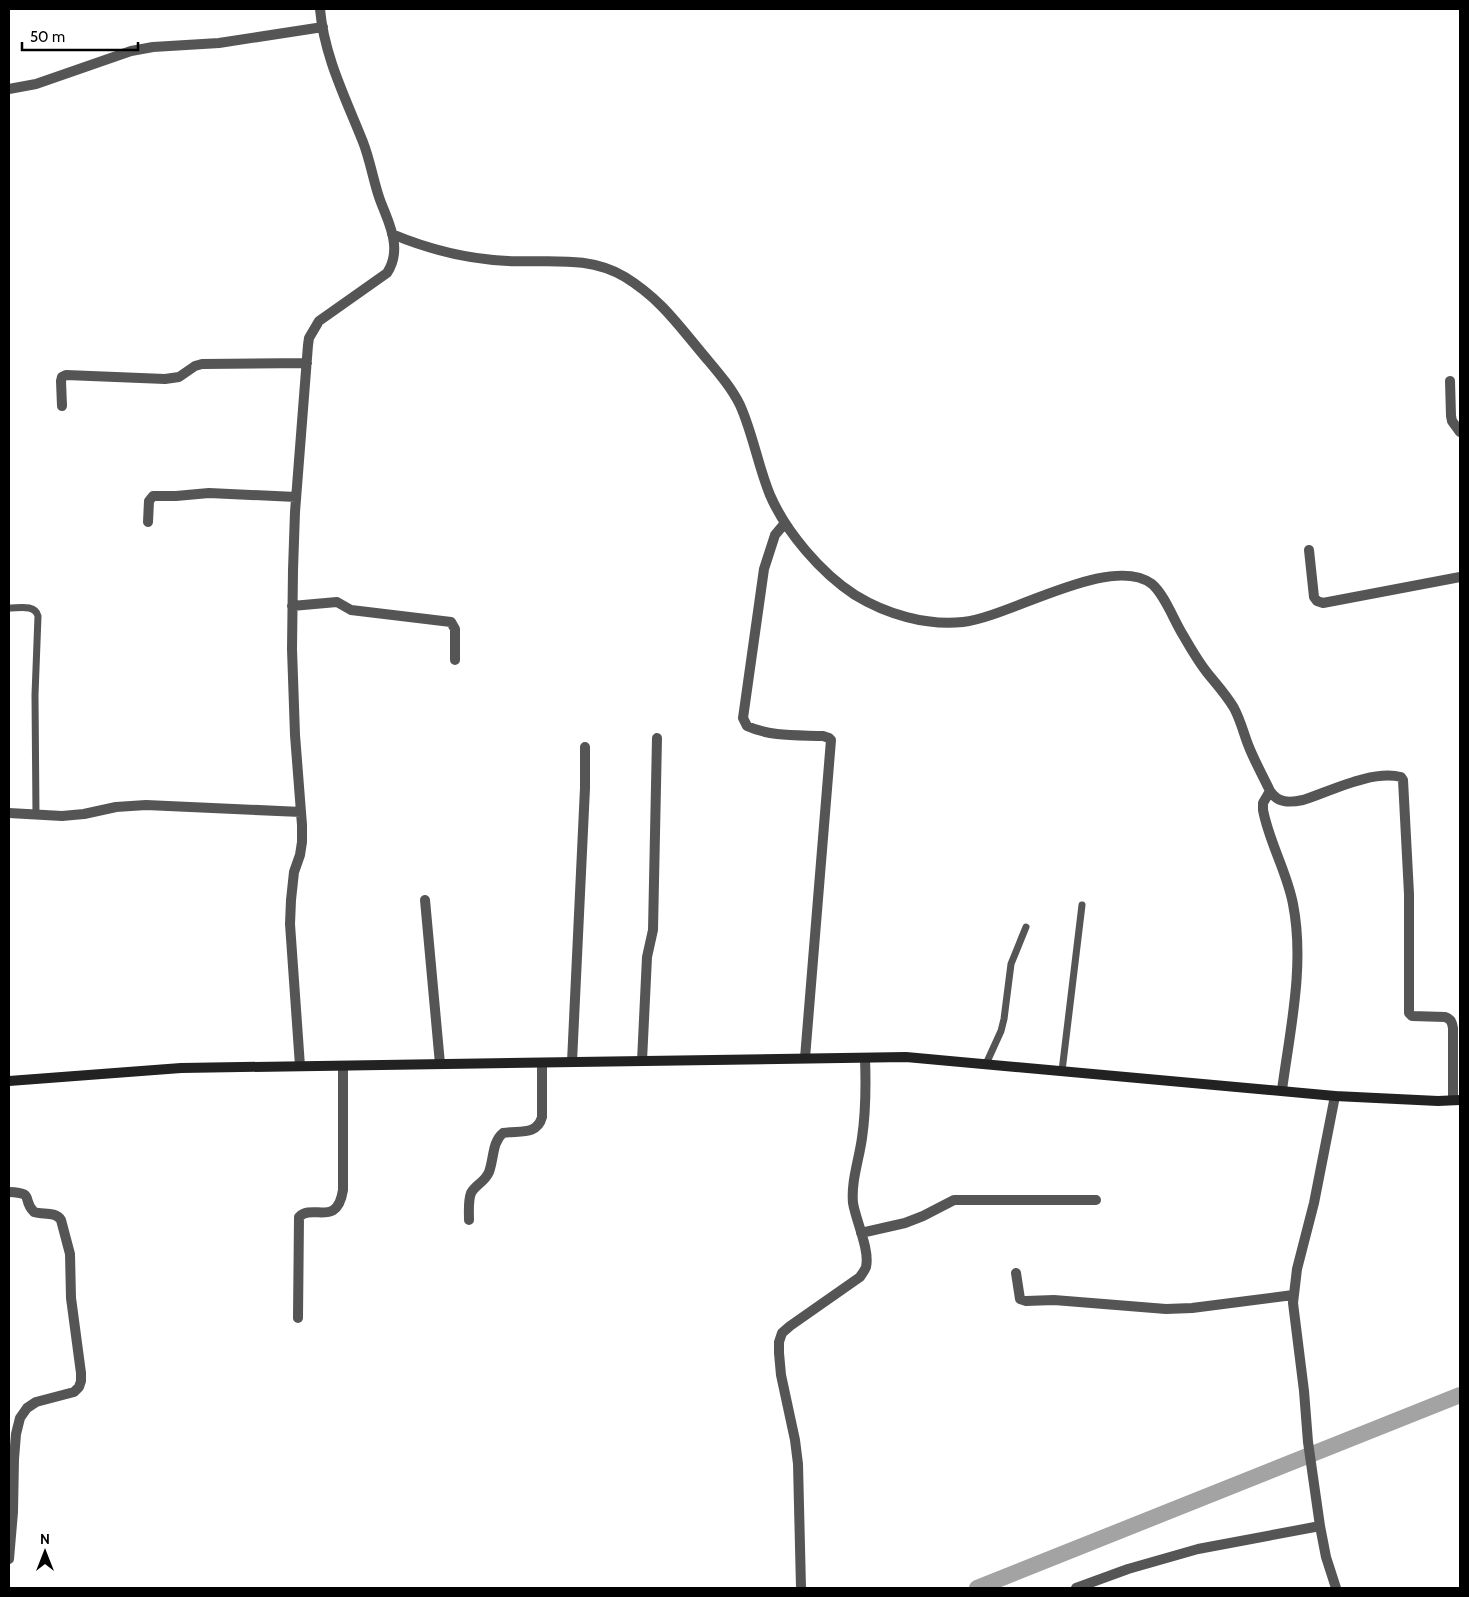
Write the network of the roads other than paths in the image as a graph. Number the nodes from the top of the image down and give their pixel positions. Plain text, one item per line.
1 (320, 9) edge
2 (323, 27) junction
3 (9, 89) edge
4 (392, 234) junction
5 (307, 364) junction
6 (1450, 380) dead end
7 (62, 406) dead end
8 (1460, 432) edge
9 (296, 497) junction
10 (148, 522) dead end
11 (785, 523) junction
12 (1309, 550) dead end
13 (1460, 578) edge
14 (292, 606) junction
15 (9, 608) edge
16 (454, 660) dead end
17 (657, 738) dead end
18 (585, 747) dead end
19 (1267, 796) junction
20 (301, 812) junction
21 (9, 813) edge
22 (36, 815) junction
23 (425, 900) dead end
24 (1082, 905) dead end
25 (1026, 927) dead end
26 (805, 1058) junction
27 (865, 1058) junction
28 (642, 1061) junction
29 (542, 1062) junction
30 (572, 1062) junction
31 (440, 1064) junction
32 (986, 1064) junction
33 (300, 1066) junction
34 (343, 1066) junction
35 (1062, 1071) junction
36 (9, 1081) edge
37 (1282, 1090) junction
38 (1334, 1096) junction
39 (1456, 1100) edge
40 (9, 1192) edge
41 (1096, 1200) dead end
42 (469, 1220) dead end
43 (861, 1233) junction
44 (1016, 1274) dead end
45 (1293, 1295) junction
46 (298, 1318) dead end
47 (1320, 1526) junction
48 (9, 1559) edge
49 (801, 1588) edge
50 (1076, 1588) edge
51 (1336, 1588) edge

1 - 2 street
2 - 3 street
2 - 4 street
4 - 5 street
4 - 11 street
5 - 7 street
5 - 9 street
6 - 8 street
9 - 10 street
9 - 14 street
11 - 19 street
11 - 26 street
12 - 13 street
14 - 16 street
14 - 20 street
15 - 22 lane
17 - 28 street
18 - 30 street
19 - 37 street
19 - 39 street
20 - 22 street
20 - 33 street
21 - 22 street
23 - 31 street
24 - 35 lane
25 - 32 lane
26 - 27 main road
26 - 28 main road
27 - 32 main road
27 - 43 street
28 - 30 main road
29 - 30 main road
29 - 31 main road
29 - 42 street
31 - 34 main road
32 - 35 main road
33 - 34 main road
33 - 36 main road
34 - 46 street
35 - 37 main road
37 - 38 main road
38 - 39 main road
38 - 45 street
40 - 48 street
41 - 43 street
43 - 49 street
44 - 45 street
45 - 47 street
47 - 50 street
47 - 51 street

